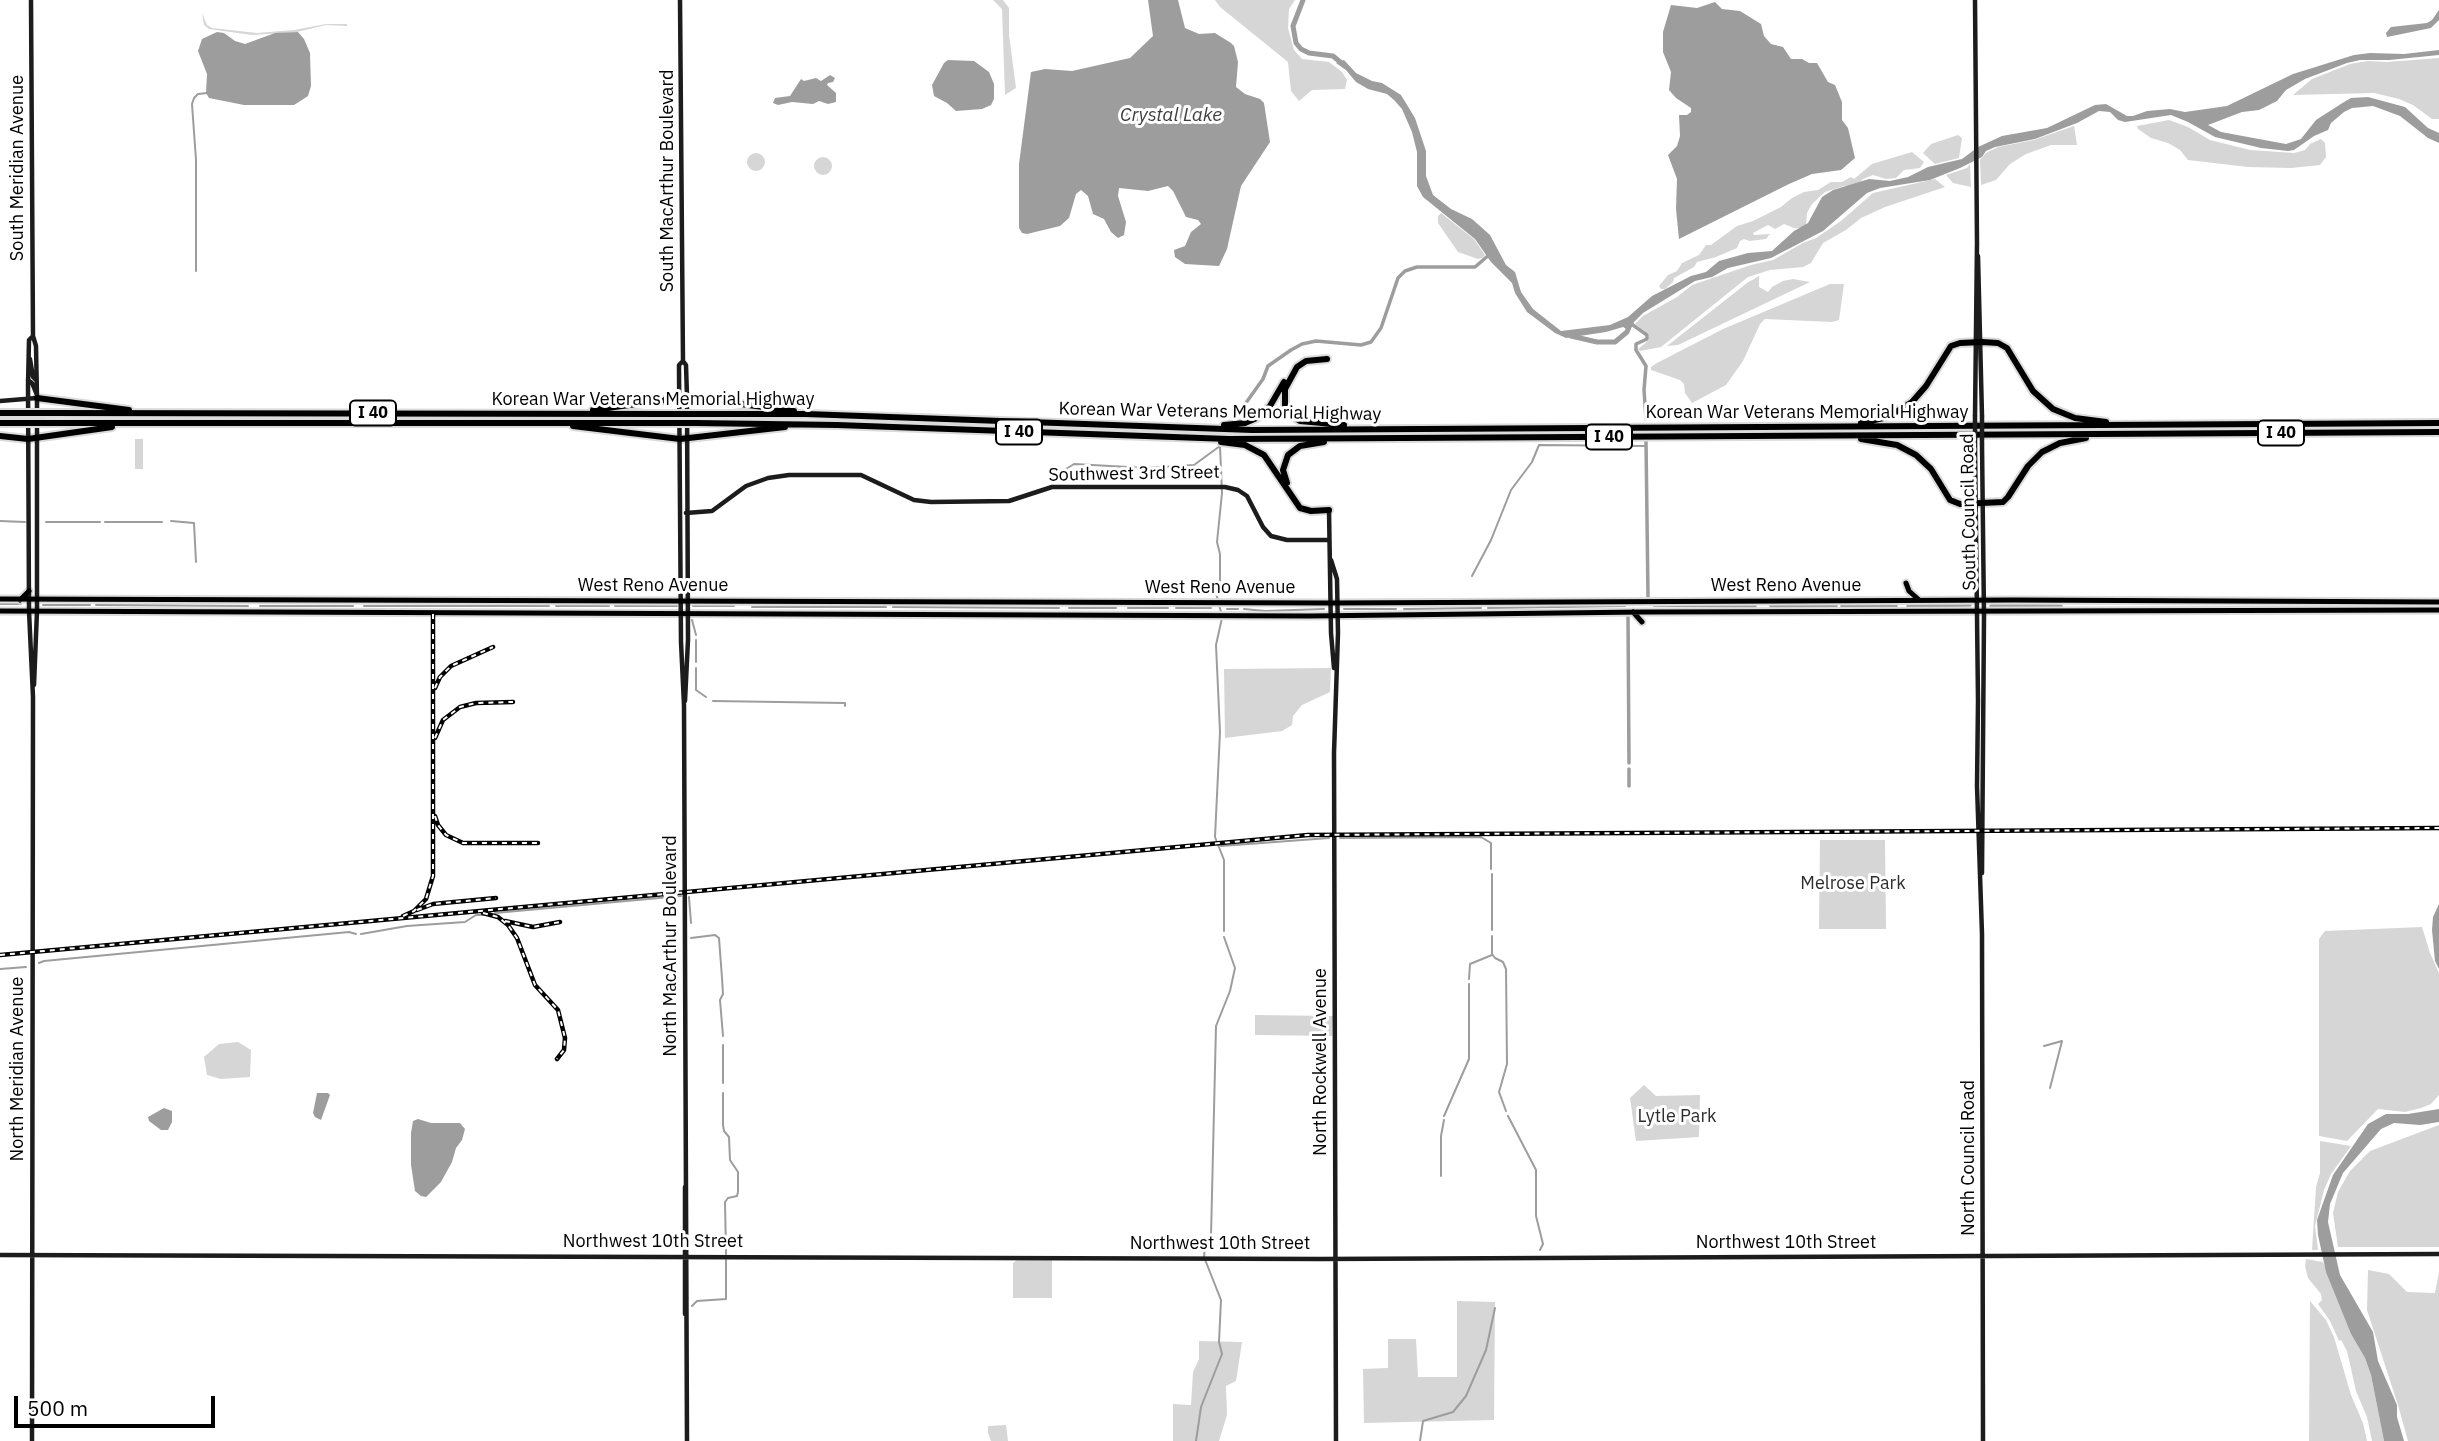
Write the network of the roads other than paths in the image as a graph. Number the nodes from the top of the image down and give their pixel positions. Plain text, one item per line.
1 (31, 0) edge
2 (680, 0) edge
3 (1975, 0) edge
4 (33, 335) junction
5 (1978, 342) junction
6 (29, 355) junction
7 (37, 381) junction
8 (28, 383) junction
9 (37, 397) junction
10 (28, 398) junction
11 (683, 398) junction
12 (20, 399) junction
13 (0, 401) edge
14 (0, 413) edge
15 (152, 413) junction
16 (545, 413) junction
17 (806, 414) junction
18 (0, 423) edge
19 (147, 423) junction
20 (554, 423) junction
21 (2439, 423) edge
22 (809, 424) junction
23 (2125, 425) junction
24 (1834, 426) junction
25 (1194, 429) junction
26 (1374, 429) junction
27 (2439, 432) edge
28 (2105, 434) junction
29 (0, 436) edge
30 (1831, 436) junction
31 (37, 438) junction
32 (683, 438) junction
33 (1202, 438) junction
34 (1343, 438) junction
35 (28, 442) junction
36 (37, 480) junction
37 (28, 481) junction
38 (1979, 503) junction
39 (1329, 510) junction
40 (680, 513) junction
41 (687, 513) junction
42 (1976, 526) junction
43 (1982, 535) junction
44 (1329, 540) junction
45 (680, 541) junction
46 (1976, 547) junction
47 (1983, 547) junction
48 (687, 551) junction
49 (680, 556) junction
50 (687, 567) junction
51 (29, 591) junction
52 (0, 599) edge
53 (612, 599) junction
54 (20, 600) junction
55 (29, 600) junction
56 (37, 600) junction
57 (93, 600) junction
58 (255, 600) junction
59 (684, 600) junction
60 (1764, 600) junction
61 (1839, 600) junction
62 (1896, 600) junction
63 (1907, 600) junction
64 (1918, 600) junction
65 (1977, 600) junction
66 (1984, 600) junction
67 (1484, 601) junction
68 (2066, 601) junction
69 (1172, 602) junction
70 (1399, 602) junction
71 (2143, 602) junction
72 (2306, 602) junction
73 (2438, 602) edge
74 (1334, 603) junction
75 (2066, 610) junction
76 (2143, 610) junction
77 (2306, 610) junction
78 (2438, 610) edge
79 (0, 611) edge
80 (29, 611) junction
81 (37, 611) junction
82 (93, 611) junction
83 (255, 612) junction
84 (611, 612) junction
85 (1633, 612) junction
86 (1765, 612) junction
87 (1839, 612) junction
88 (1896, 612) junction
89 (1977, 612) junction
90 (1984, 612) junction
91 (684, 613) junction
92 (1485, 614) junction
93 (1171, 615) junction
94 (1334, 615) junction
95 (1399, 615) junction
96 (1642, 622) dead end
97 (681, 642) junction
98 (687, 657) junction
99 (33, 697) junction
100 (684, 705) junction
101 (1981, 874) junction
102 (2439, 1254) edge
103 (0, 1255) edge
104 (31, 1255) junction
105 (686, 1256) junction
106 (1984, 1256) junction
107 (1336, 1259) junction
108 (32, 1441) edge
109 (687, 1441) edge
110 (1336, 1441) edge
111 (1983, 1441) edge

1 - 4 main road, South Meridian Avenue
2 - 11 main road, South MacArthur Boulevard
3 - 5 main road, South Council Road
4 - 6 main road, South Meridian Avenue
4 - 7 main road, South Meridian Avenue
5 - 23 highway
5 - 24 highway
5 - 38 main road, South Council Road, bridge
5 - 38 main road, South Council Road, bridge
6 - 7 main road
6 - 8 main road, South Meridian Avenue
7 - 9 main road, South Meridian Avenue
8 - 9 main road
8 - 10 main road, South Meridian Avenue
8 - 12 main road
9 - 10 main road
9 - 15 highway
9 - 31 main road, South Meridian Avenue
10 - 12 main road
10 - 35 main road, South Meridian Avenue
11 - 16 highway
11 - 17 highway
11 - 32 main road, South MacArthur Boulevard
12 - 13 main road
14 - 15 highway, Korean War Veterans Memorial Highway / I 40, bridge
15 - 16 highway, Korean War Veterans Memorial Highway / I 40
16 - 17 highway, Korean War Veterans Memorial Highway / I 40, bridge
17 - 25 highway, Korean War Veterans Memorial Highway / I 40
18 - 19 highway, Korean War Veterans Memorial Highway / I 40, bridge
19 - 20 highway, Korean War Veterans Memorial Highway / I 40
19 - 31 highway
20 - 22 highway, Korean War Veterans Memorial Highway / I 40, bridge
20 - 32 highway
21 - 23 highway, Korean War Veterans Memorial Highway / I 40
22 - 32 highway
22 - 33 highway, Korean War Veterans Memorial Highway / I 40
23 - 24 highway, Korean War Veterans Memorial Highway / I 40
24 - 26 highway, Korean War Veterans Memorial Highway / I 40
25 - 26 highway, Korean War Veterans Memorial Highway / I 40
25 - 26 highway
27 - 28 highway, Korean War Veterans Memorial Highway / I 40
28 - 30 highway, Korean War Veterans Memorial Highway / I 40
28 - 38 highway
29 - 35 highway
30 - 34 highway, Korean War Veterans Memorial Highway / I 40
30 - 38 highway
31 - 35 highway
31 - 36 main road, South Meridian Avenue
32 - 40 main road, South MacArthur Boulevard
32 - 41 main road, South MacArthur Boulevard
33 - 34 highway, Korean War Veterans Memorial Highway / I 40
33 - 39 highway
34 - 39 highway
35 - 37 main road, South Meridian Avenue
36 - 37 main road
36 - 56 main road, South Meridian Avenue
37 - 51 main road, South Meridian Avenue
38 - 42 main road, South Council Road
38 - 43 main road, South Council Road
39 - 44 main road, North Rockwell Avenue
40 - 41 main road, Southwest 3rd Street
40 - 45 main road, South MacArthur Boulevard
41 - 44 main road, Southwest 3rd Street
41 - 48 main road, South MacArthur Boulevard
42 - 43 main road
42 - 46 main road, South Council Road
43 - 47 main road, South Council Road
44 - 74 main road, North Rockwell Avenue
45 - 48 main road
45 - 49 main road, South MacArthur Boulevard
46 - 47 main road
46 - 65 main road, South Council Road
47 - 66 main road, South Council Road
48 - 50 main road, South MacArthur Boulevard
49 - 50 main road
49 - 59 main road, South MacArthur Boulevard
50 - 59 main road, South MacArthur Boulevard
51 - 54 main road
51 - 55 main road, South Meridian Avenue
52 - 54 main road, West Reno Avenue
53 - 58 main road, West Reno Avenue
53 - 59 main road, West Reno Avenue
53 - 84 main road
54 - 55 main road, West Reno Avenue
55 - 56 main road, West Reno Avenue
55 - 80 main road, South Meridian Avenue
56 - 57 main road, West Reno Avenue
56 - 81 main road, South Meridian Avenue
57 - 58 main road, West Reno Avenue
57 - 82 main road
58 - 83 main road
59 - 69 main road, West Reno Avenue
59 - 91 main road, South MacArthur Boulevard
60 - 61 main road, West Reno Avenue
60 - 67 main road, West Reno Avenue
60 - 86 main road
61 - 62 main road, West Reno Avenue
61 - 87 main road
62 - 63 main road, West Reno Avenue
62 - 64 main road
63 - 64 main road, West Reno Avenue
63 - 88 main road
64 - 65 main road, West Reno Avenue
65 - 66 main road, West Reno Avenue
65 - 89 main road
66 - 68 main road, West Reno Avenue
66 - 90 main road, South Council Road
67 - 70 main road, West Reno Avenue
67 - 92 main road
68 - 71 main road, West Reno Avenue
68 - 75 main road
69 - 74 main road, West Reno Avenue
69 - 93 main road
70 - 74 main road, West Reno Avenue
70 - 95 main road
71 - 72 main road, West Reno Avenue
71 - 76 main road
72 - 73 main road, West Reno Avenue
72 - 77 main road
73 - 78 main road
74 - 94 main road, North Rockwell Avenue
75 - 76 main road, West Reno Avenue
75 - 90 main road, West Reno Avenue
76 - 77 main road, West Reno Avenue
77 - 78 main road, West Reno Avenue
79 - 80 main road, West Reno Avenue
80 - 81 main road, West Reno Avenue
80 - 99 main road, North Meridian Avenue
81 - 82 main road, West Reno Avenue
81 - 99 main road, North Meridian Avenue
82 - 83 main road, West Reno Avenue
83 - 84 main road, West Reno Avenue
84 - 91 main road, West Reno Avenue
85 - 86 main road, West Reno Avenue
85 - 92 main road, West Reno Avenue
85 - 96 main road
86 - 87 main road, West Reno Avenue
87 - 88 main road, West Reno Avenue
88 - 89 main road, West Reno Avenue
89 - 90 main road, West Reno Avenue
89 - 101 main road, North Council Road
90 - 101 main road, North Council Road
91 - 93 main road, West Reno Avenue
91 - 97 main road, South MacArthur Boulevard
91 - 98 main road, South MacArthur Boulevard
92 - 95 main road, West Reno Avenue
93 - 94 main road, West Reno Avenue
94 - 95 main road, West Reno Avenue
94 - 107 main road, North Rockwell Avenue
97 - 98 main road
97 - 100 main road, South MacArthur Boulevard
98 - 100 main road, South MacArthur Boulevard
99 - 104 main road, North Meridian Avenue
100 - 105 main road, North MacArthur Boulevard
101 - 106 main road, North Council Road
102 - 106 main road, Northwest 10th Street
103 - 104 main road, Northwest 10th Street
104 - 105 main road, Northwest 10th Street
104 - 108 main road, North Meridian Avenue
105 - 107 main road, Northwest 10th Street
105 - 109 main road, North MacArthur Boulevard
106 - 107 main road, Northwest 10th Street
106 - 111 main road, North Council Road
107 - 110 main road, North Rockwell Avenue

